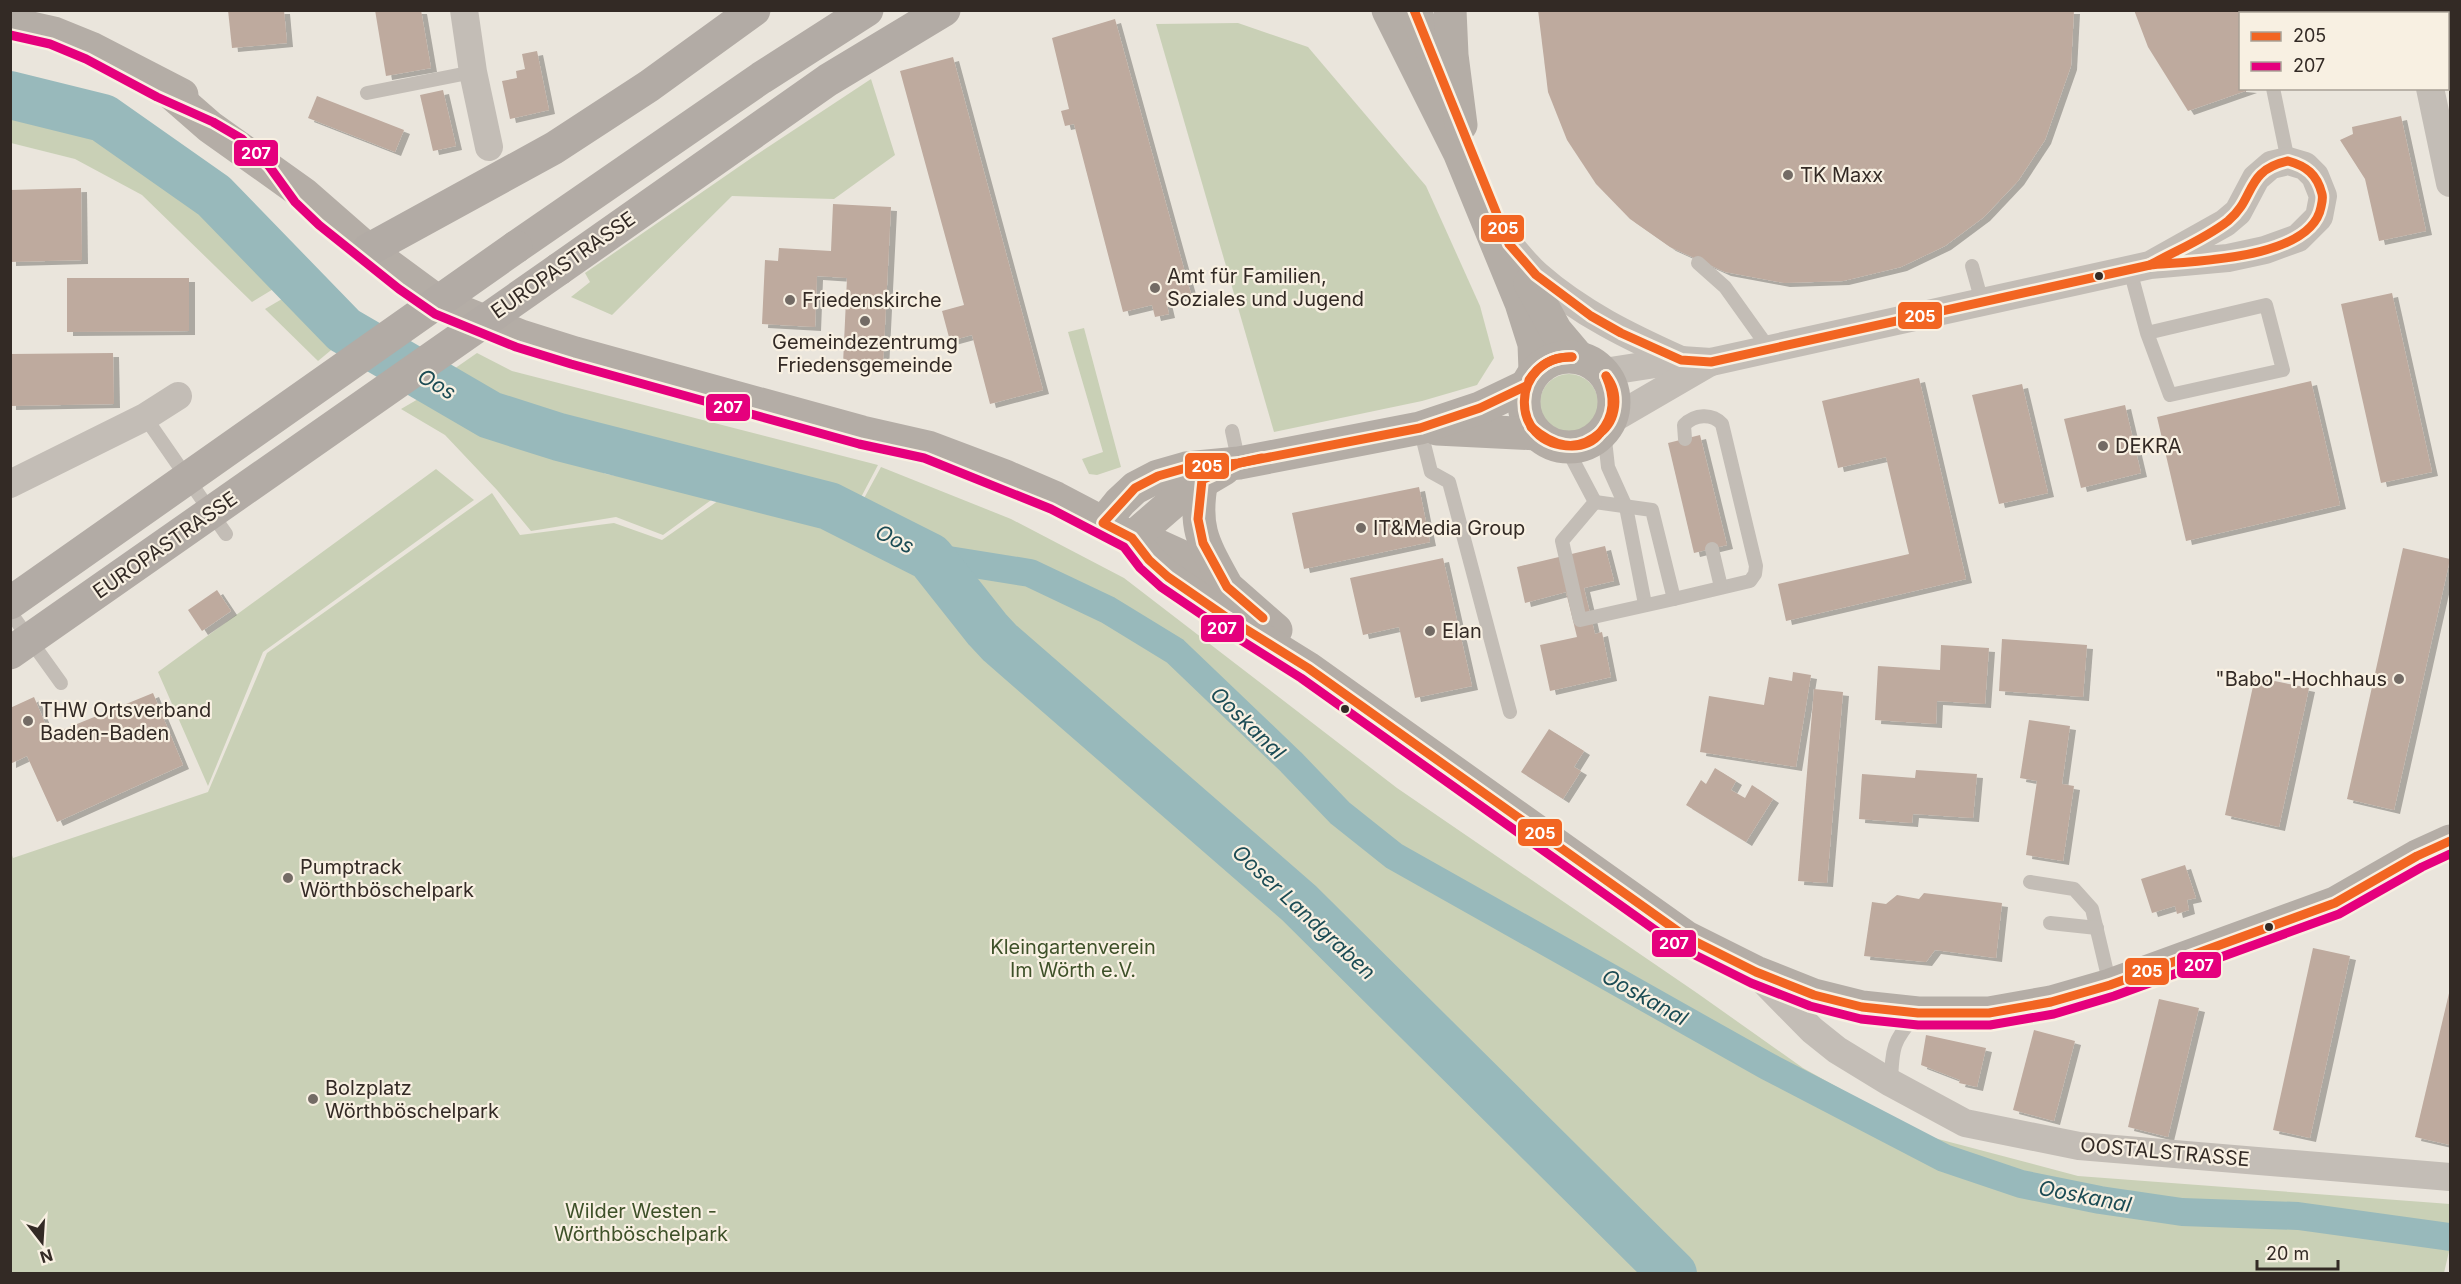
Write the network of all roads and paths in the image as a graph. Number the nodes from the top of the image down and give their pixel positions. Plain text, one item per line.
1 (464, 10) edge
2 (754, 10) edge
3 (867, 10) edge
4 (944, 10) edge
5 (1388, 10) edge
6 (1414, 10) edge
7 (1450, 10) edge
8 (10, 22) edge
9 (473, 72) junction
10 (2273, 90) edge
11 (2430, 90) edge
12 (367, 93) dead end
13 (1461, 125) junction
14 (489, 147) dead end
15 (2288, 161) junction
16 (2451, 183) edge
17 (1509, 244) junction
18 (368, 250) junction
19 (1698, 263) dead end
20 (1972, 266) dead end
21 (2140, 267) junction
22 (1982, 302) junction
23 (2147, 333) junction
24 (1770, 350) junction
25 (1681, 360) junction
26 (1711, 362) junction
27 (1591, 365) junction
28 (1531, 379) junction
29 (178, 396) dead end
30 (145, 417) junction
31 (1608, 425) junction
32 (1420, 428) junction
33 (1233, 431) dead end
34 (1536, 434) junction
35 (1685, 439) dead end
36 (1566, 447) junction
37 (1239, 463) junction
38 (1202, 480) junction
39 (10, 484) edge
40 (1595, 502) junction
41 (1626, 507) junction
42 (1103, 523) junction
43 (226, 534) dead end
44 (1132, 538) junction
45 (1712, 549) dead end
46 (1227, 587) junction
47 (1721, 587) junction
48 (1674, 599) junction
49 (10, 603) edge
50 (1645, 604) junction
51 (10, 612) edge
52 (10, 653) edge
53 (1308, 668) junction
54 (61, 683) dead end
55 (1510, 712) dead end
56 (2451, 841) edge
57 (2030, 882) dead end
58 (2050, 923) dead end
59 (2097, 928) junction
60 (1756, 972) junction
61 (2110, 985) junction
62 (1918, 1013) junction
63 (1891, 1083) junction
64 (2451, 1177) edge

1 - 9 street
2 - 18 main road
3 - 49 main road, EUROPASTRASSE, bridge
4 - 52 main road, EUROPASTRASSE, bridge
5 - 28 street
6 - 13 street
7 - 13 street
8 - 18 street
9 - 12 lane
9 - 14 street
10 - 15 lane
11 - 16 street
13 - 17 street
15 - 21 street
15 - 21 street
17 - 25 street
17 - 27 street
18 - 42 street
19 - 24 lane
20 - 22 lane
21 - 22 street
21 - 23 lane
22 - 24 street
23 - 23 lane
24 - 26 street
25 - 26 street
25 - 27 street
26 - 31 street
27 - 28 street
27 - 31 street
28 - 32 street
28 - 34 street
29 - 30 street
30 - 39 street
30 - 43 lane
31 - 36 street
31 - 41 lane
32 - 34 street
32 - 37 street
32 - 55 lane
33 - 37 lane
34 - 36 street
35 - 47 lane
36 - 40 lane
37 - 38 street
37 - 42 street
38 - 44 street
38 - 46 street
40 - 41 lane
40 - 50 lane
41 - 48 lane
41 - 50 lane
42 - 44 street
44 - 46 street
44 - 53 street
45 - 47 lane
46 - 53 street
47 - 48 lane
48 - 50 lane
51 - 54 lane
53 - 60 street
56 - 61 street
57 - 59 lane
58 - 59 lane
59 - 61 lane
60 - 62 street
60 - 63 street, OOSTALSTRASSE
61 - 62 street
62 - 63 lane
63 - 64 street, OOSTALSTRASSE

